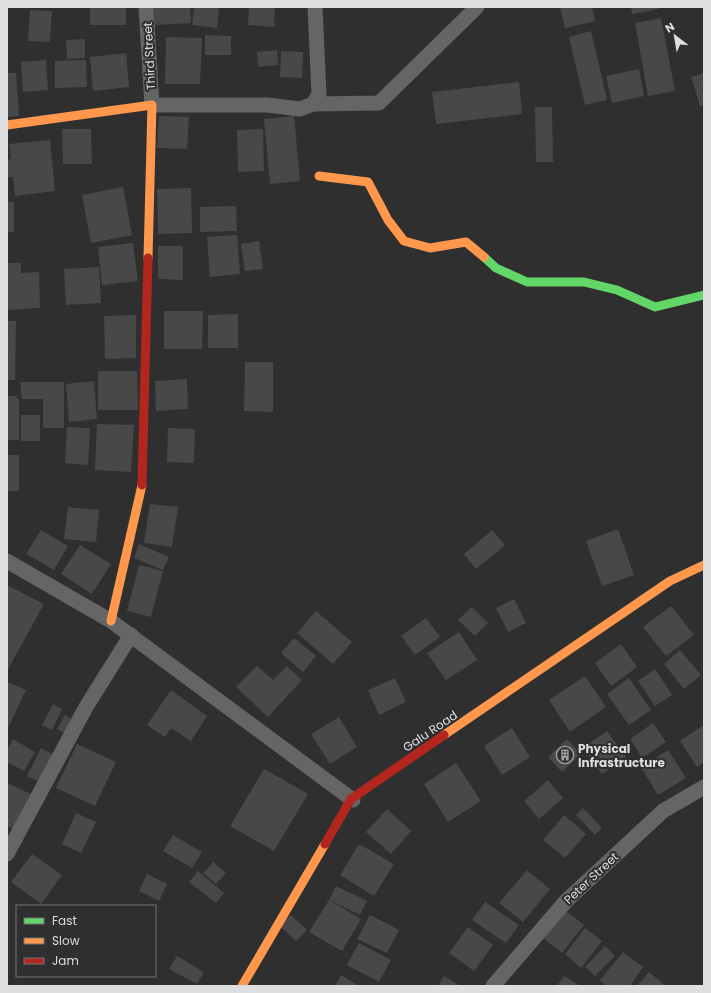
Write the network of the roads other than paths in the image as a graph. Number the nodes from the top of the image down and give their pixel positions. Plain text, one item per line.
1 (146, 7) edge
2 (315, 7) edge
3 (477, 7) edge
4 (313, 104) junction
5 (152, 105) junction
6 (7, 125) edge
7 (319, 176) dead end
8 (704, 295) edge
9 (7, 561) edge
10 (704, 565) edge
11 (111, 621) junction
12 (131, 635) junction
13 (704, 787) edge
14 (352, 800) junction
15 (7, 854) edge
16 (242, 986) edge
17 (493, 986) edge

1 - 5 street, Third Street
2 - 4 street
3 - 4 street
4 - 5 street
5 - 6 street
5 - 11 street
7 - 8 street
9 - 11 street
10 - 14 street, Galu Road
11 - 12 street
12 - 14 street
12 - 15 street
13 - 17 street, Peter Street
14 - 16 street, Galu Road

